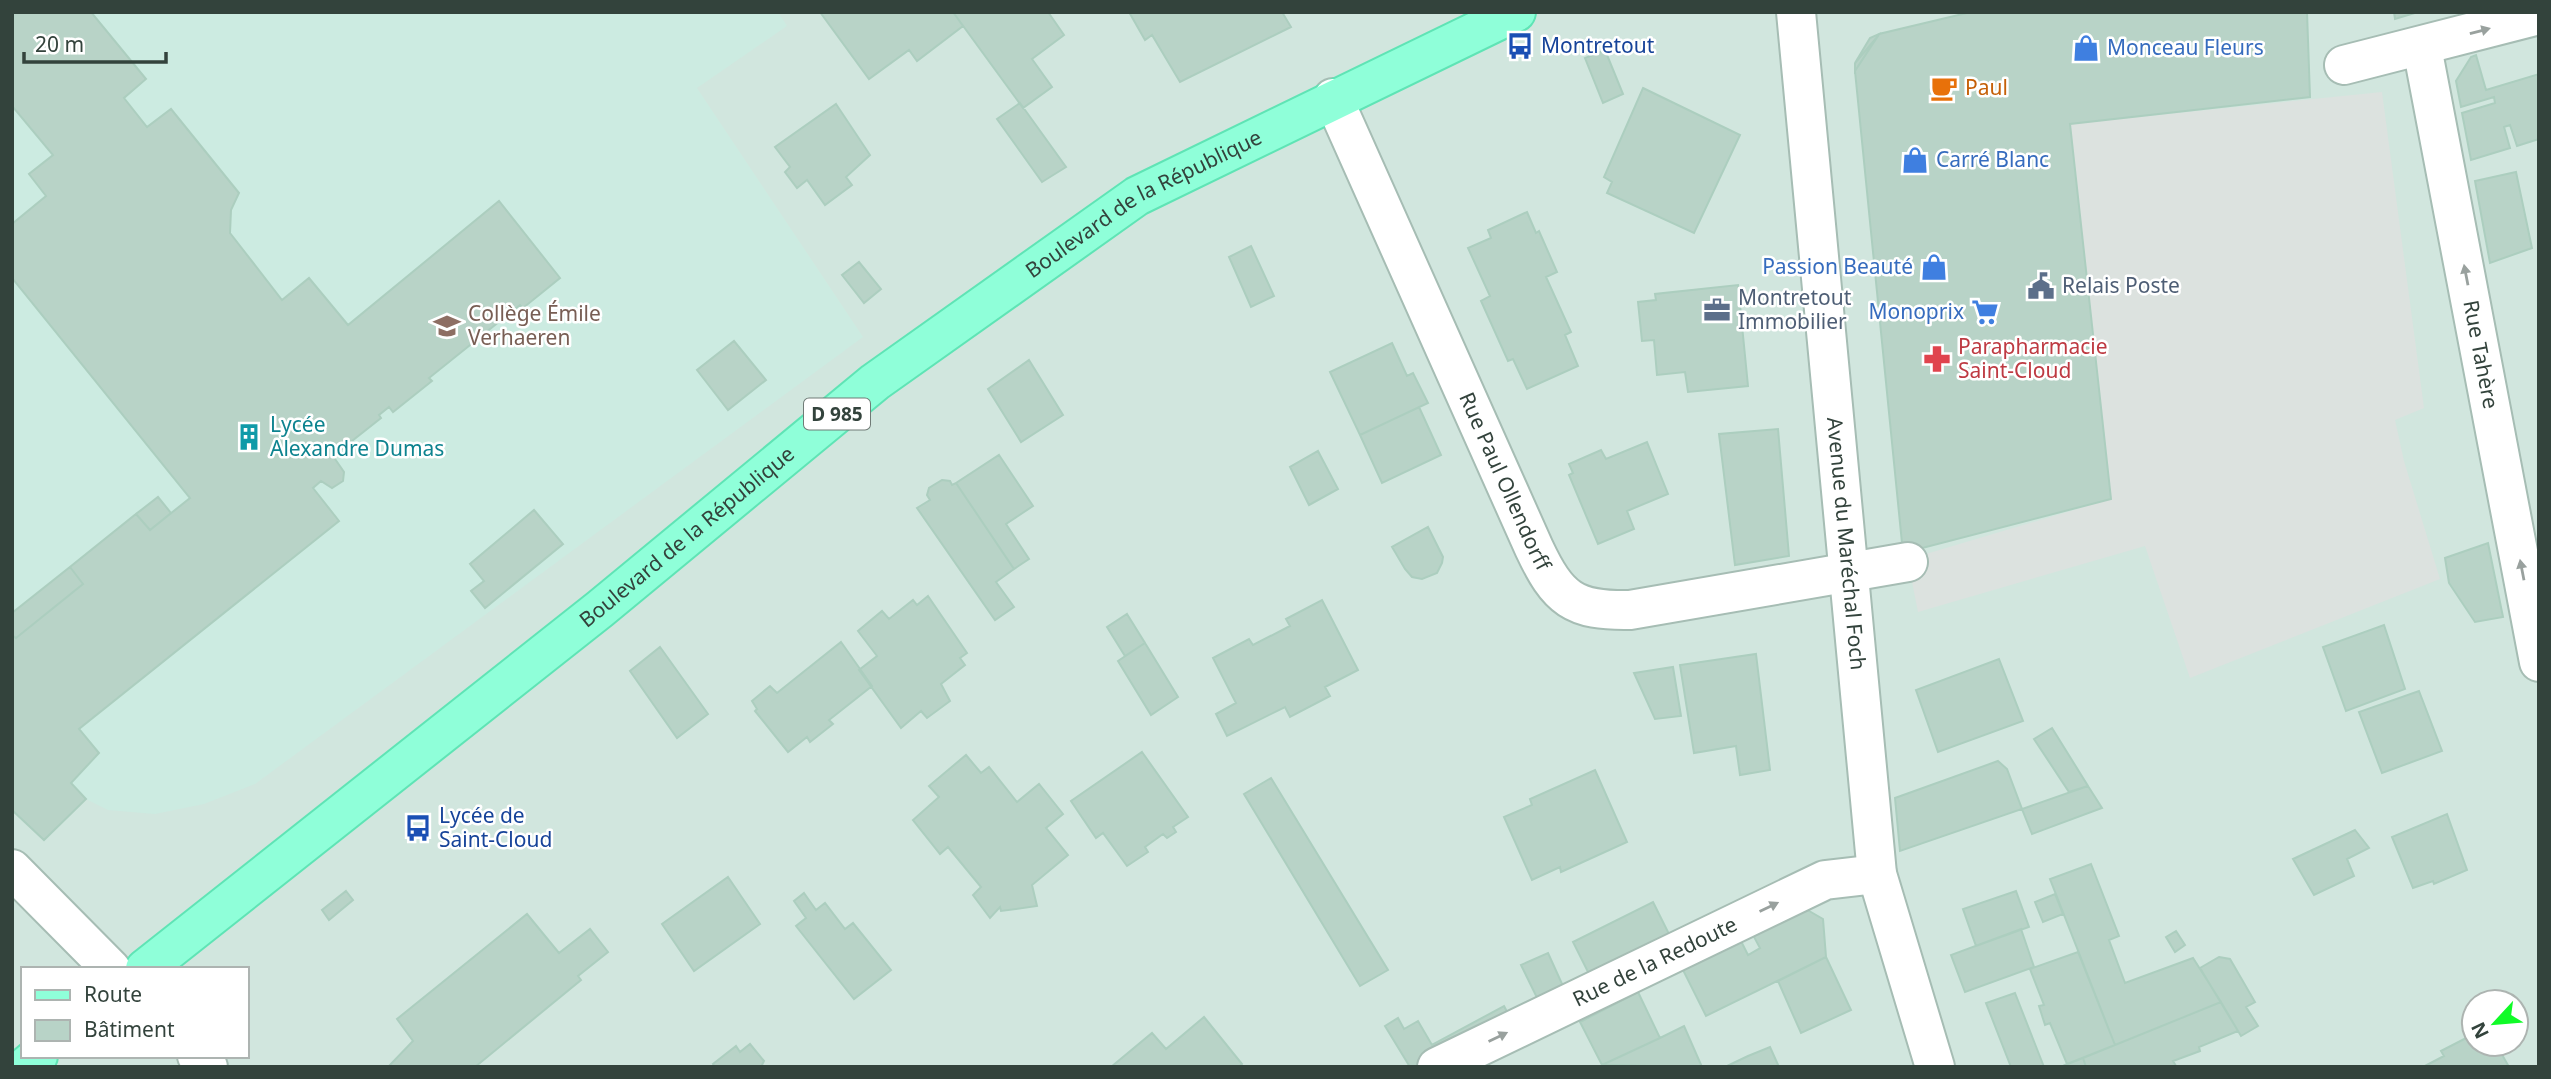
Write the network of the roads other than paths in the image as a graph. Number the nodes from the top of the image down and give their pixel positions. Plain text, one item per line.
1 (1516, 12) edge
2 (1796, 12) edge
3 (2539, 15) edge
4 (2422, 47) junction
5 (2344, 65) dead end
6 (1333, 98) junction
7 (1908, 562) dead end
8 (1848, 572) junction
9 (2539, 662) edge
10 (12, 869) edge
11 (1877, 874) junction
12 (109, 967) edge
13 (148, 967) edge
14 (1437, 1067) edge
15 (1935, 1067) edge

1 - 6 main road, Boulevard de la République / D 985
2 - 8 street, Avenue du Maréchal Foch
4 -> 3 street
4 - 5 street
9 -> 4 street, Rue Tahère
6 - 8 street, Rue Paul Ollendorff
6 - 13 main road, Boulevard de la République / D 985
7 - 8 street, Rue Paul Ollendorff
8 - 11 street, Avenue du Maréchal Foch
10 - 12 street
14 -> 11 street, Rue de la Redoute
11 - 15 street, Avenue du Maréchal Foch

